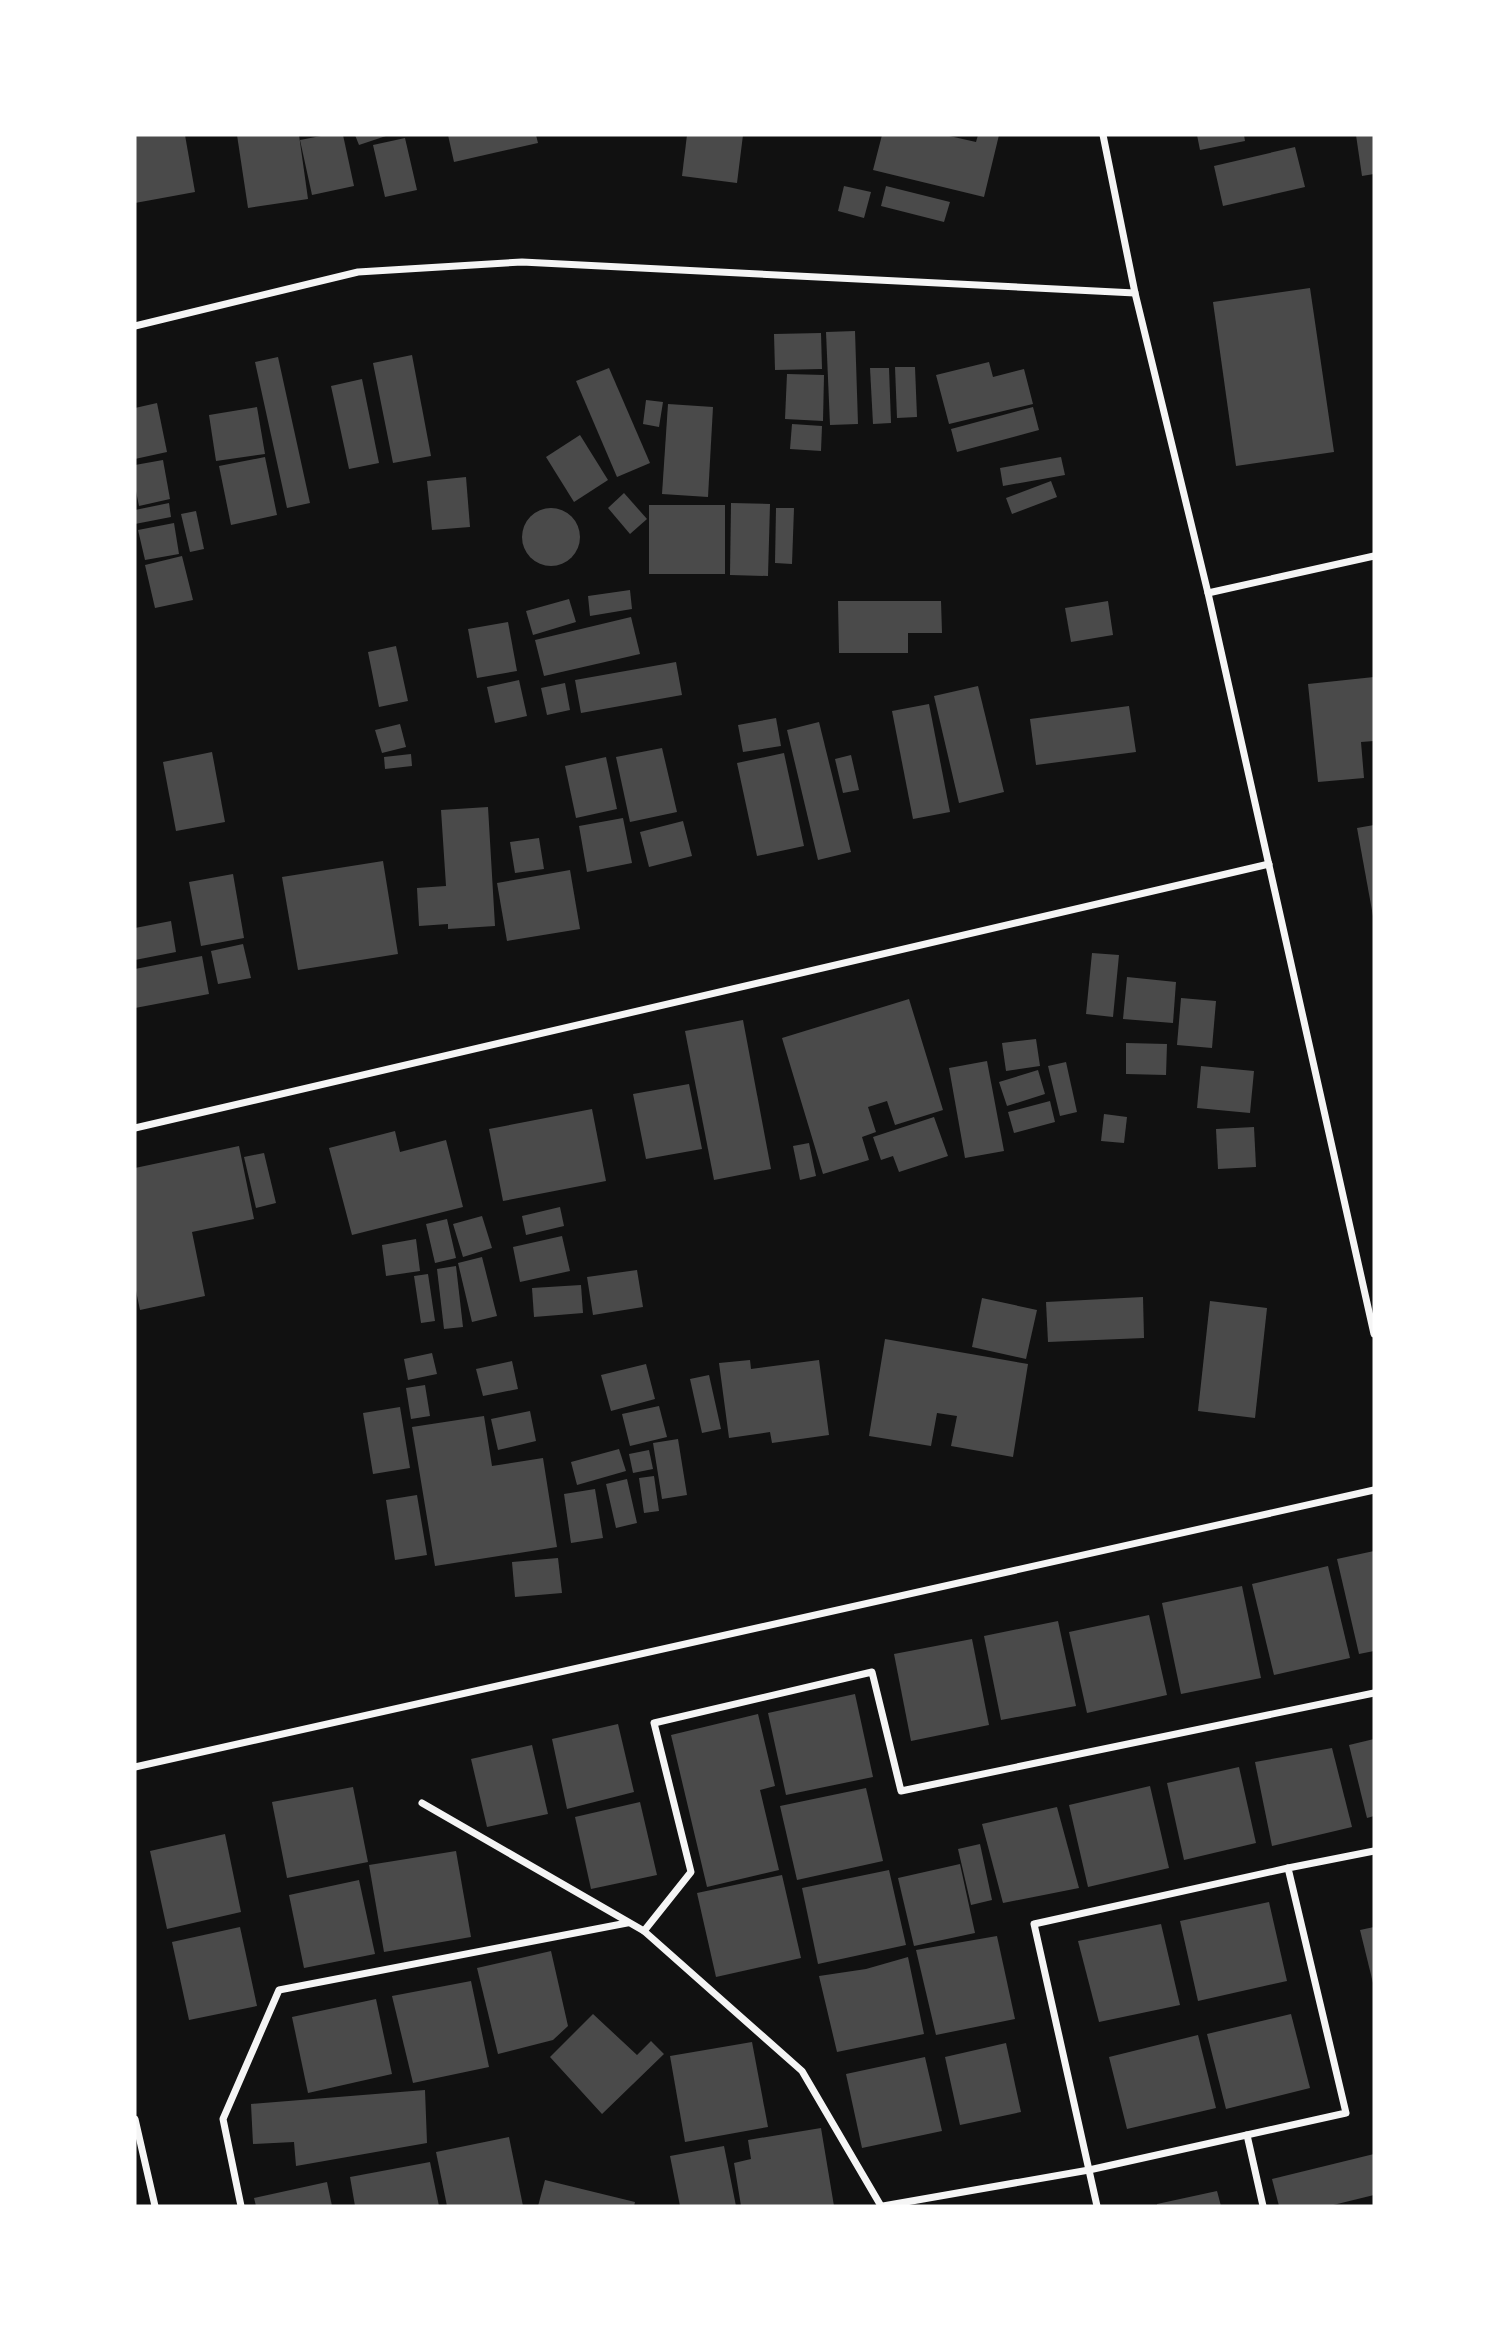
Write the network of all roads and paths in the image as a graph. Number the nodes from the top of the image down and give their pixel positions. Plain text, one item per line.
1 (1103, 135) edge
2 (1135, 293) junction
3 (135, 326) edge
4 (1374, 556) edge
5 (1208, 593) junction
6 (1269, 864) junction
7 (135, 1128) edge
8 (1374, 1334) edge
9 (1374, 1490) edge
10 (1374, 1693) edge
11 (135, 1766) edge
12 (422, 1803) dead end
13 (1374, 1851) edge
14 (1288, 1868) junction
15 (628, 1923) junction
16 (645, 1931) junction
17 (135, 2119) edge
18 (1247, 2135) junction
19 (1089, 2170) junction
20 (155, 2206) edge
21 (241, 2206) edge
22 (882, 2206) edge
23 (1097, 2206) edge
24 (1264, 2206) edge

1 - 2 street
2 - 3 street
2 - 5 street
4 - 5 street
5 - 6 street
6 - 7 street
6 - 8 street
9 - 11 street
10 - 16 street
12 - 15 street
13 - 14 street
14 - 18 street
14 - 19 street
15 - 16 street
15 - 21 street
16 - 22 street
17 - 20 street
18 - 19 street
18 - 24 street
19 - 22 street
19 - 23 street

